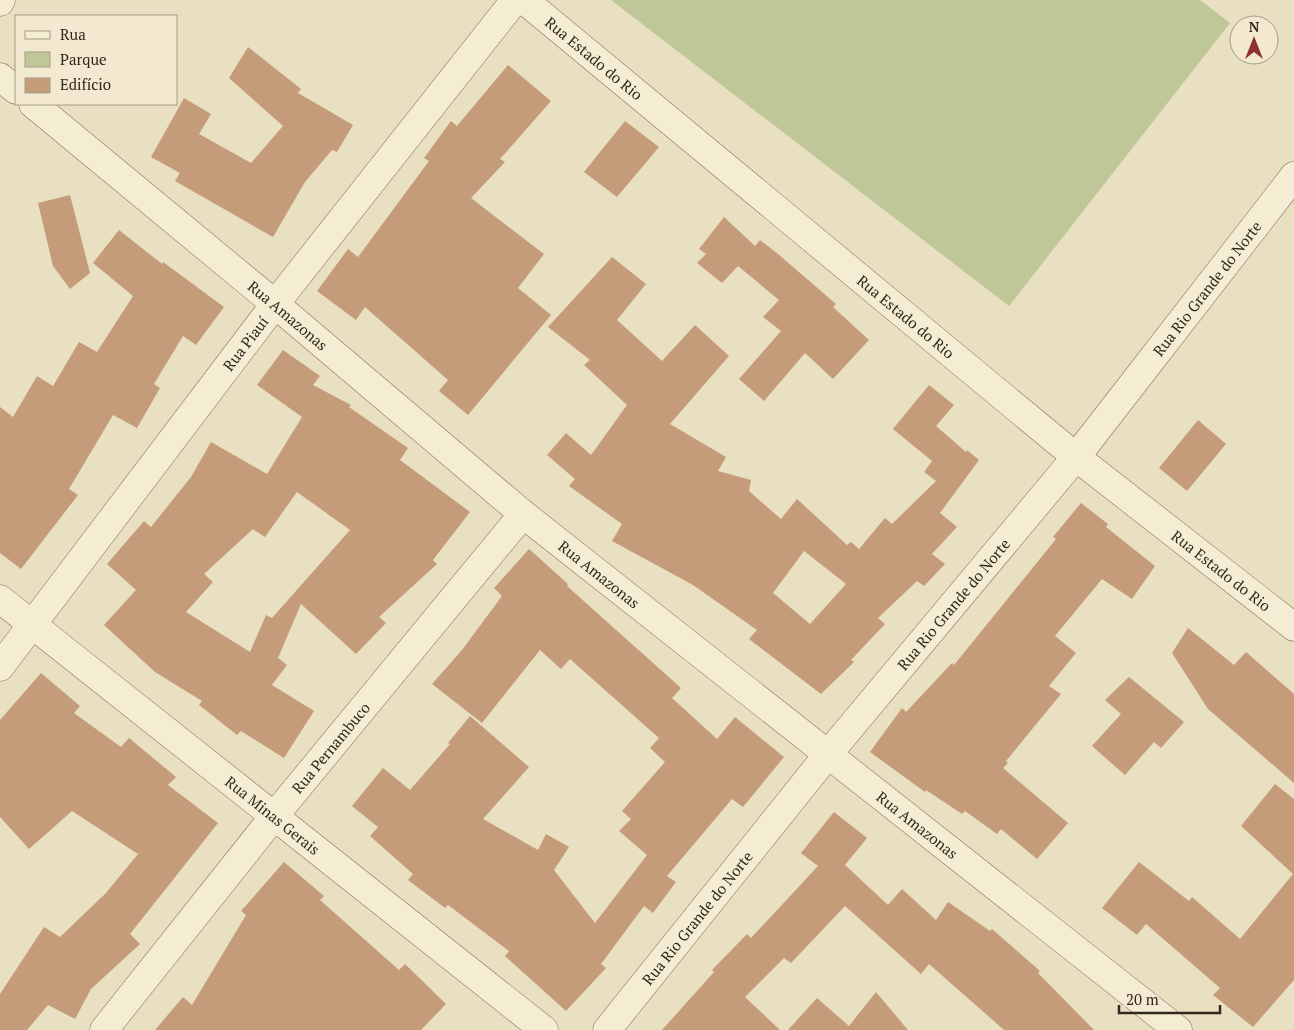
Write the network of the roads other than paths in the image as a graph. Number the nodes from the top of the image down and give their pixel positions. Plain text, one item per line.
1 (515, 0) edge
2 (524, 0) edge
3 (0, 77) edge
4 (15, 89) edge
5 (34, 105) edge
6 (1294, 176) edge
7 (275, 304) junction
8 (1076, 457) junction
9 (523, 514) junction
10 (0, 599) edge
11 (32, 625) junction
12 (1294, 627) edge
13 (0, 667) edge
14 (829, 753) junction
15 (275, 815) junction
16 (104, 1030) edge
17 (544, 1030) edge
18 (607, 1030) edge
19 (1178, 1030) edge

1 - 7 street, Rua Piauí
2 - 8 street, Rua Estado do Rio
3 - 4 street
5 - 7 street, Rua Amazonas
6 - 8 street, Rua Rio Grande do Norte
7 - 9 street, Rua Amazonas
7 - 11 street, Rua Piauí
8 - 12 street, Rua Estado do Rio
8 - 14 street, Rua Rio Grande do Norte
9 - 14 street, Rua Amazonas
9 - 15 street, Rua Pernambuco
10 - 11 street, Rua Minas Gerais
11 - 13 street, Rua Piauí
11 - 15 street, Rua Minas Gerais
14 - 18 street, Rua Rio Grande do Norte
14 - 19 street, Rua Amazonas
15 - 16 street, Rua Pernambuco
15 - 17 street, Rua Minas Gerais

